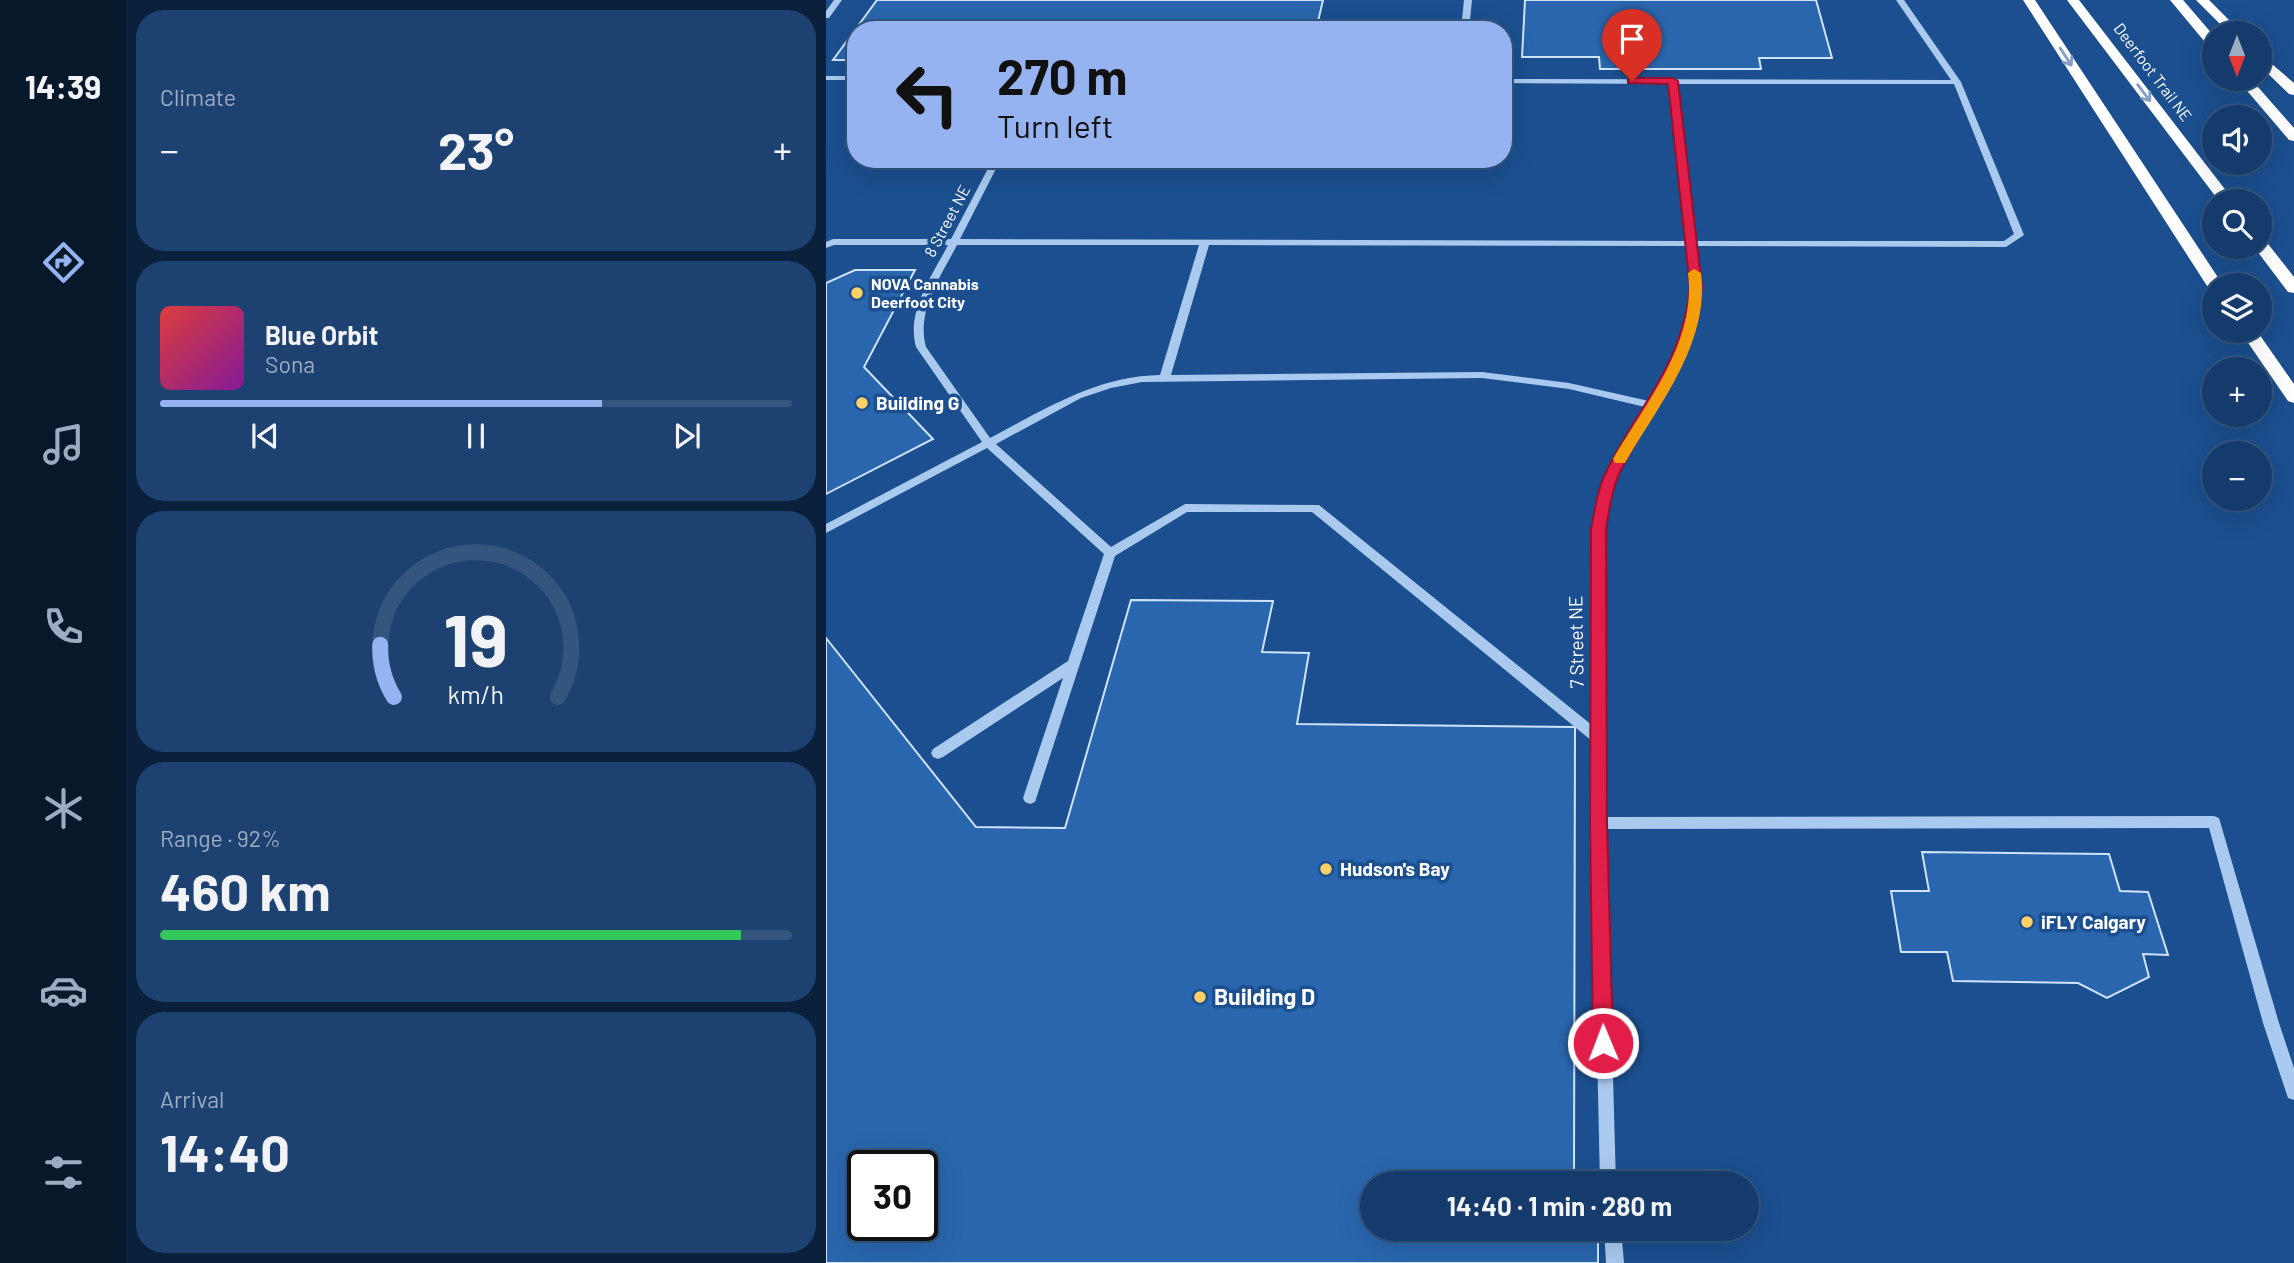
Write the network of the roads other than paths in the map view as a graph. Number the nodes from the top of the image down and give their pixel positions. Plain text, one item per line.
1 (838, 0) edge
2 (1468, 0) edge
3 (1900, 0) edge
4 (2029, 0) edge
5 (2073, 0) edge
6 (2176, 0) edge
7 (2202, 0) edge
8 (826, 16) edge
9 (1466, 21) edge
10 (2224, 21) edge
11 (2202, 30) edge
12 (2272, 70) edge
13 (826, 78) edge
14 (847, 78) edge
15 (1512, 81) edge
16 (1673, 81) junction
17 (1956, 82) junction
18 (2254, 91) edge
19 (2294, 91) edge
20 (2294, 137) edge
21 (992, 168) edge
22 (2218, 189) edge
23 (1205, 242) junction
24 (1690, 242) junction
25 (828, 243) edge
26 (953, 243) junction
27 (2271, 259) edge
28 (2208, 273) edge
29 (2294, 288) edge
30 (2256, 343) edge
31 (1166, 377) junction
32 (2294, 397) edge
33 (1651, 405) junction
34 (988, 443) junction
35 (826, 529) edge
36 (1110, 553) junction
37 (1074, 664) junction
38 (1598, 738) junction
39 (938, 753) dead end
40 (1030, 798) dead end
41 (1598, 823) junction
42 (2294, 1092) edge
43 (1608, 1171) edge
44 (1613, 1241) edge
45 (1615, 1263) edge

1 - 8 street
2 - 9 street
3 - 17 street
4 -> 28 highway
5 -> 22 highway, Deerfoot Trail NE
6 - 11 highway
7 - 10 highway
12 - 19 highway
13 - 14 street
15 - 16 street
16 - 17 street
16 - 24 street, 7 Street NE
17 - 24 street
18 - 20 highway
21 - 26 street, 8 Street NE
23 - 24 street
23 - 26 street
23 - 31 street
24 - 33 street, 7 Street NE
25 - 26 street
26 - 34 street, 8 Street NE
27 - 29 highway
30 - 32 highway
31 - 33 street
31 - 34 street
33 - 38 street, 7 Street NE
34 - 35 street
34 - 36 street, 8 Street NE
36 - 37 street
36 - 38 street
37 - 39 street
37 - 40 street
38 - 41 street, 7 Street NE
41 - 42 street
41 - 43 street, 7 Street NE
44 - 45 street

